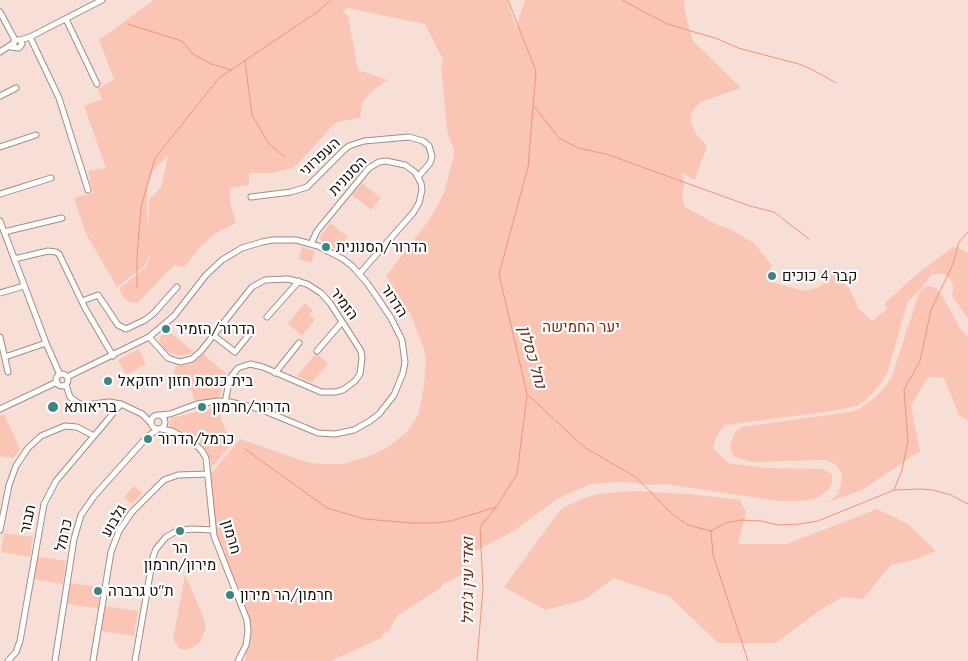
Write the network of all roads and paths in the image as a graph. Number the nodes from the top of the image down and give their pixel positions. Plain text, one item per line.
1 (102, 0) edge
2 (0, 12) edge
3 (66, 19) junction
4 (30, 37) junction
5 (17, 43) junction
6 (0, 52) edge
7 (96, 84) dead end
8 (16, 88) dead end
9 (0, 96) edge
10 (36, 135) dead end
11 (0, 147) edge
12 (418, 177) junction
13 (51, 178) dead end
14 (88, 190) dead end
15 (0, 194) edge
16 (251, 197) dead end
17 (62, 218) dead end
18 (0, 222) edge
19 (4, 232) junction
20 (311, 244) junction
21 (14, 259) junction
22 (360, 274) junction
23 (299, 281) junction
24 (24, 286) junction
25 (177, 287) dead end
26 (0, 293) edge
27 (82, 301) junction
28 (267, 317) dead end
29 (342, 322) junction
30 (251, 332) dead end
31 (213, 335) junction
32 (0, 337) edge
33 (149, 337) junction
34 (46, 343) junction
35 (300, 343) dead end
36 (317, 352) dead end
37 (113, 356) junction
38 (5, 357) junction
39 (8, 372) dead end
40 (275, 373) junction
41 (60, 375) junction
42 (68, 377) junction
43 (57, 382) junction
44 (66, 385) junction
45 (225, 402) junction
46 (121, 404) junction
47 (0, 409) edge
48 (142, 414) junction
49 (170, 414) junction
50 (157, 415) junction
51 (165, 422) junction
52 (151, 424) junction
53 (160, 429) junction
54 (172, 431) junction
55 (94, 436) junction
56 (147, 437) junction
57 (208, 474) junction
58 (0, 530) edge
59 (213, 530) junction
60 (8, 661) edge
61 (55, 661) edge
62 (94, 661) edge
63 (135, 661) edge
64 (238, 661) edge

1 - 3 street
2 - 5 street
3 - 4 street
3 - 7 street
4 - 5 street
4 - 14 street
5 - 6 street
8 - 9 street
10 - 11 street
12 - 16 street, העפרוני
12 - 20 street, הסנונית
12 - 22 street
13 - 15 street
17 - 19 street
18 - 19 street
19 - 21 street
20 - 22 street, הדרור
20 - 33 street, הדרור
21 - 24 street
21 - 27 street
22 - 45 street, הדרור
23 - 28 street
23 - 29 street, הזמיר
23 - 31 street, הזמיר
24 - 26 street
24 - 34 street
25 - 27 street
27 - 37 street
29 - 36 street
29 - 40 street, הזמיר
30 - 31 street
31 - 33 street, הזמיר
32 - 38 street
33 - 37 street, הדרור
34 - 38 street
34 - 41 street
35 - 40 street
37 - 42 street, הדרור
38 - 39 street
40 - 45 street, הזמיר
41 - 42 street
41 - 43 street
42 - 44 street
43 - 44 street
43 - 47 street
44 - 46 street
45 - 49 street, הדרור
46 - 48 street
46 - 55 street, תבור
48 - 50 street
48 - 52 street
49 - 50 street, הדרור
49 - 51 street
50 - 51 street
50 - 52 street
51 - 53 street
51 - 54 street, חרמון
52 - 53 street
52 - 56 street, כרמל
53 - 54 street, חרמון
53 - 56 street, כרמל
54 - 57 street, חרמון
55 - 58 street
55 - 60 street, תבור
56 - 61 street, כרמל
57 - 59 street, חרמון
57 - 62 street, גלבוע
59 - 63 street
59 - 64 street, חרמון

